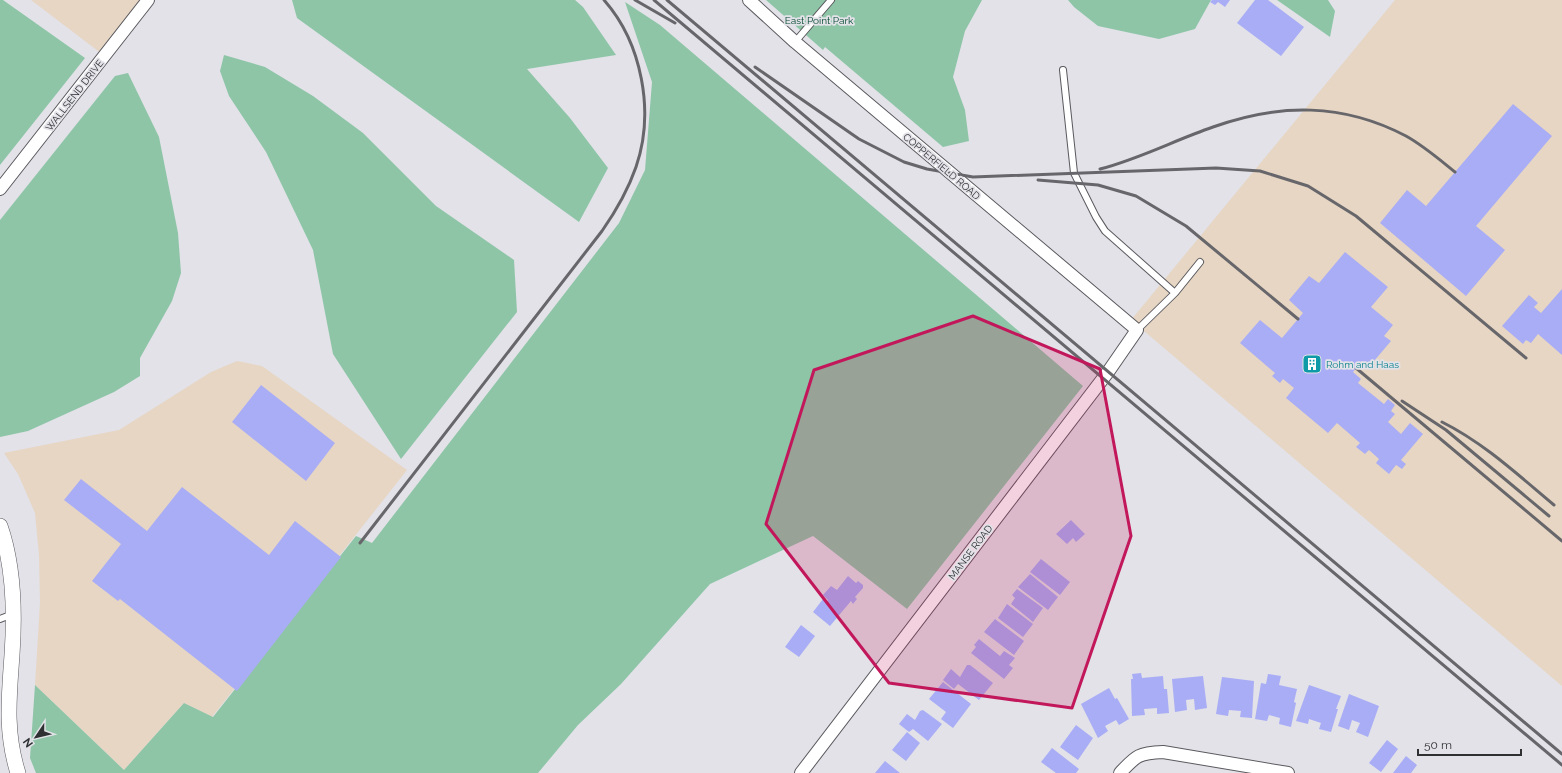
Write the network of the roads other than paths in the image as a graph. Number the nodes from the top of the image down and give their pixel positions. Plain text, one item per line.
1 (148, 0) edge
2 (748, 0) edge
3 (831, 0) edge
4 (796, 42) junction
5 (1063, 70) dead end
6 (0, 189) edge
7 (1200, 262) dead end
8 (1175, 293) junction
9 (1137, 330) junction
10 (0, 526) edge
11 (6, 616) edge
12 (4, 719) edge
13 (18, 773) edge
14 (801, 773) edge
15 (1120, 773) edge
16 (1288, 773) edge

1 - 6 street, WALLSEND DRIVE
2 - 4 street, COPPERFIELD ROAD
3 - 4 lane
4 - 9 street, COPPERFIELD ROAD
5 - 8 lane
7 - 8 lane
8 - 9 lane
9 - 14 street, MANSE ROAD
10 - 11 street
11 - 12 street
12 - 13 street
15 - 16 street

